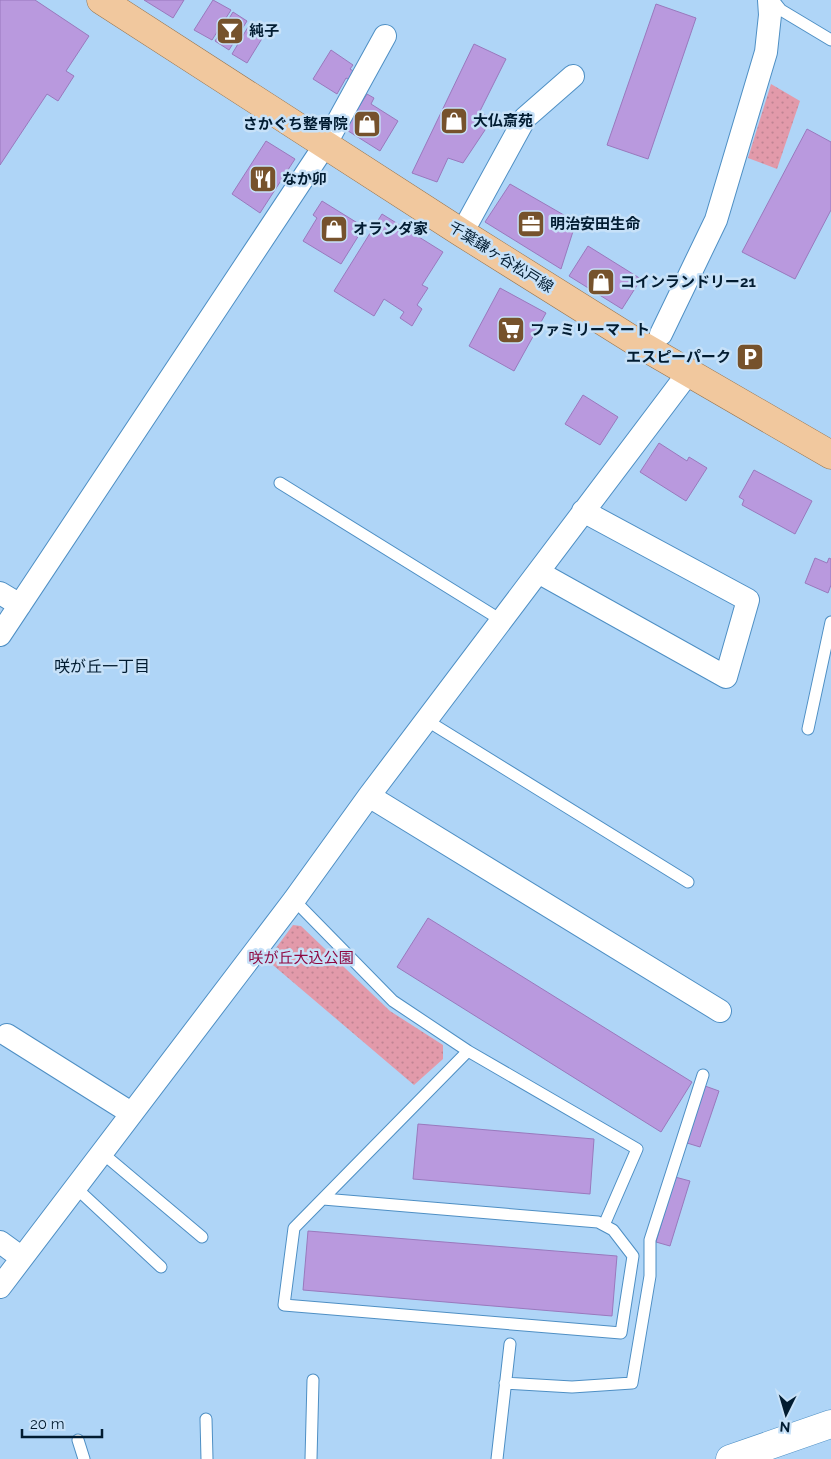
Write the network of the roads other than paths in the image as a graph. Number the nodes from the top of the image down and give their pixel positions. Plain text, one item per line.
1 (101, 0) edge
2 (769, 0) edge
3 (773, 0) edge
4 (385, 36) dead end
5 (831, 40) edge
6 (573, 76) dead end
7 (325, 145) junction
8 (462, 233) junction
9 (656, 342) junction
10 (689, 372) junction
11 (831, 455) edge
12 (280, 483) dead end
13 (583, 512) junction
14 (538, 572) junction
15 (0, 592) edge
16 (20, 605) junction
17 (501, 620) junction
18 (831, 622) edge
19 (0, 635) edge
20 (426, 720) junction
21 (808, 729) dead end
22 (369, 796) junction
23 (688, 882) dead end
24 (294, 900) junction
25 (720, 1011) dead end
26 (7, 1035) dead end
27 (468, 1051) junction
28 (704, 1075) dead end
29 (131, 1113) junction
30 (101, 1152) junction
31 (76, 1187) junction
32 (323, 1199) junction
33 (604, 1225) junction
34 (202, 1237) dead end
35 (0, 1242) edge
36 (22, 1258) junction
37 (161, 1267) dead end
38 (0, 1287) edge
39 (510, 1344) dead end
40 (312, 1380) dead end
41 (505, 1383) junction
42 (206, 1419) dead end
43 (831, 1424) edge
44 (78, 1440) dead end
45 (84, 1459) edge
46 (206, 1459) edge
47 (311, 1459) edge
48 (497, 1459) edge
49 (730, 1459) edge

1 - 7 main road, 千葉鎌ヶ谷松戸線
2 - 9 street
3 - 5 lane
4 - 7 street
6 - 8 street
7 - 8 main road, 千葉鎌ヶ谷松戸線
7 - 16 street
8 - 9 main road, 千葉鎌ヶ谷松戸線
9 - 10 main road, 千葉鎌ヶ谷松戸線
10 - 11 main road, 千葉鎌ヶ谷松戸線
10 - 13 street
12 - 17 lane
13 - 14 street
13 - 14 street
14 - 17 street
15 - 16 street
16 - 19 street
17 - 20 street
18 - 21 lane
20 - 22 street
20 - 23 lane
22 - 24 street
22 - 25 street
24 - 27 lane
24 - 29 street
26 - 29 street
27 - 32 lane
27 - 33 lane
28 - 41 lane
29 - 30 street
30 - 31 street
30 - 34 lane
31 - 36 street
31 - 37 lane
32 - 33 lane
32 - 33 lane
35 - 36 street
36 - 38 street
39 - 41 lane
40 - 47 lane
41 - 48 lane
42 - 46 lane
43 - 49 street
44 - 45 lane

